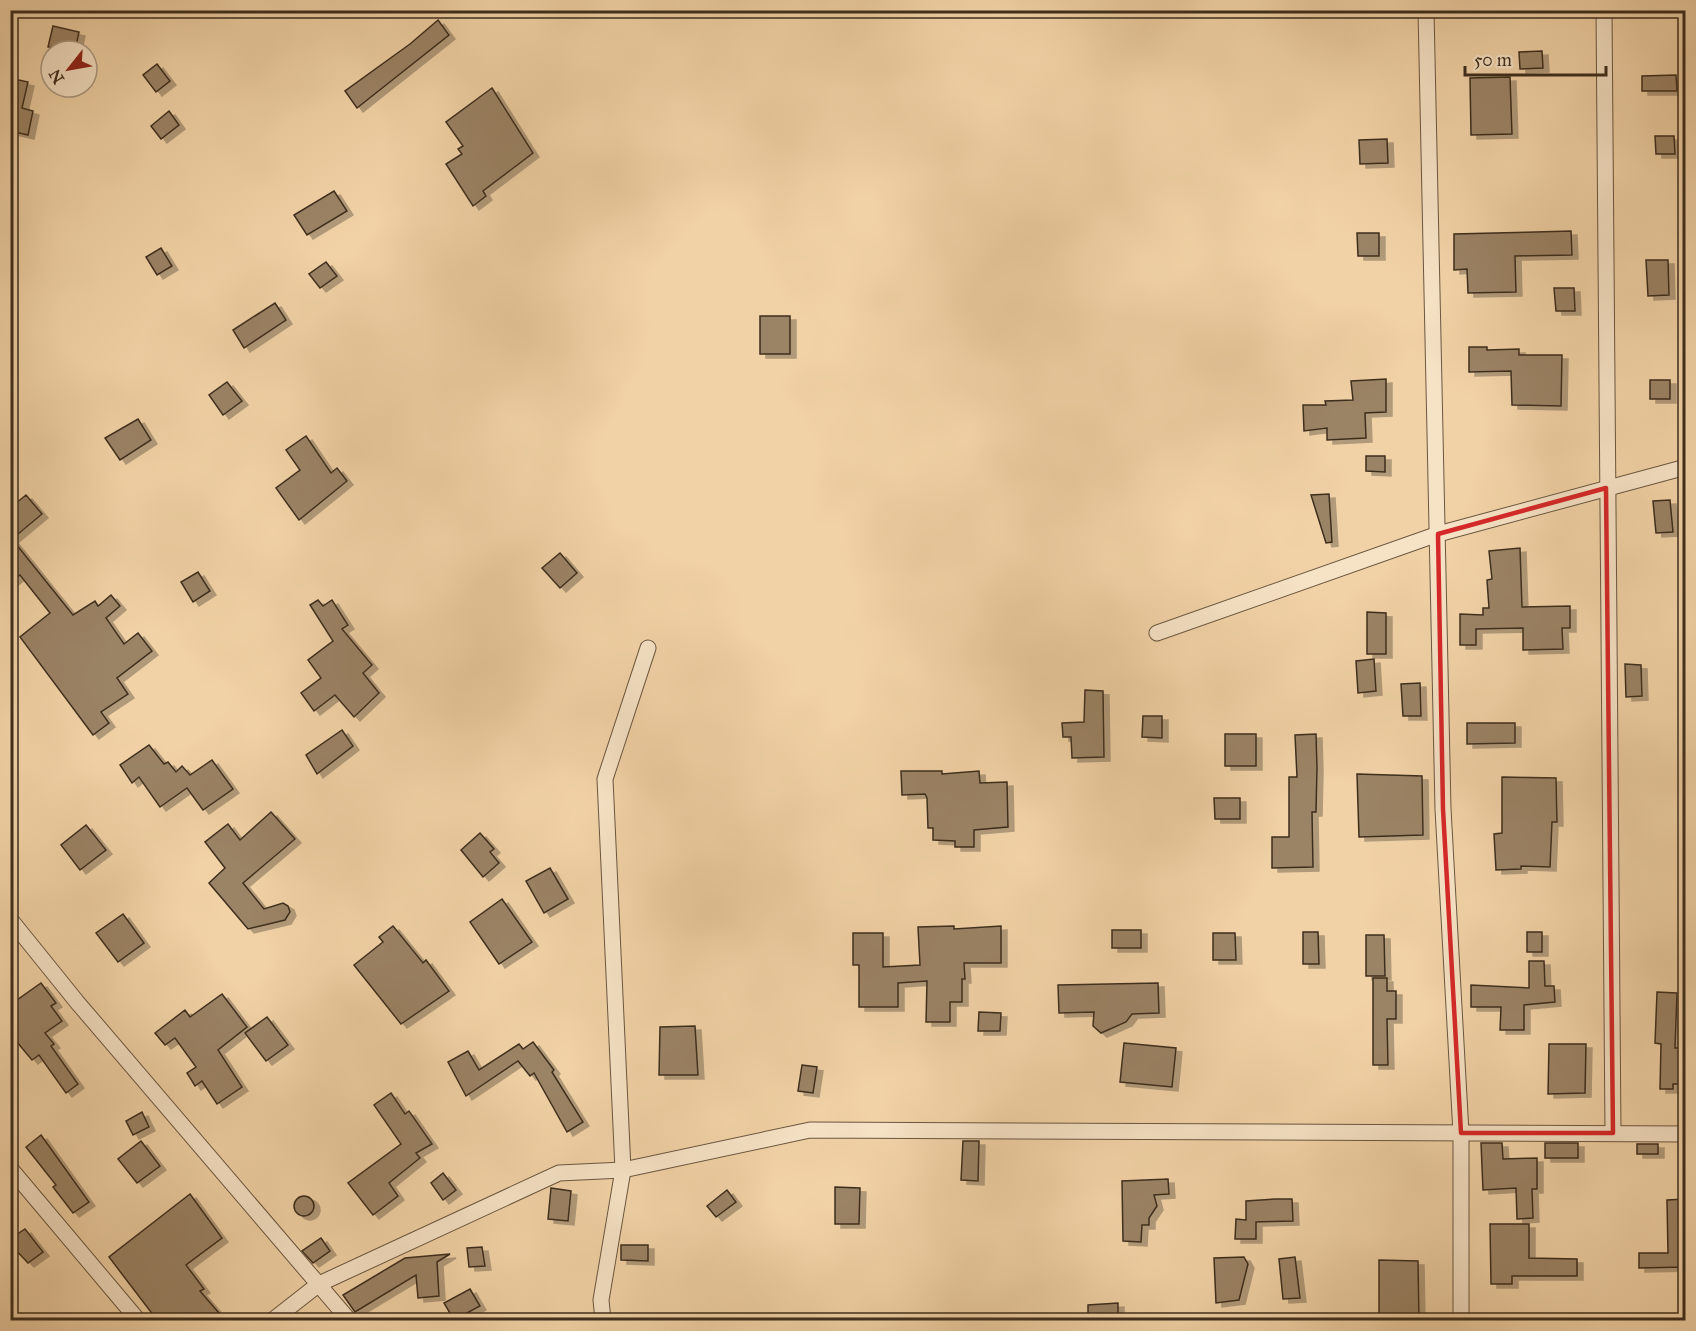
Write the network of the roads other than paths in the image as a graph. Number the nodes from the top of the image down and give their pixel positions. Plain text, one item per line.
1 (1426, 10) edge
2 (1604, 10) edge
3 (1686, 467) edge
4 (1606, 488) junction
5 (1438, 534) junction
6 (1157, 633) dead end
7 (648, 648) dead end
8 (10, 919) edge
9 (1461, 1133) junction
10 (1613, 1133) junction
11 (1686, 1134) edge
12 (10, 1168) edge
13 (623, 1170) junction
14 (319, 1284) junction
15 (138, 1320) edge
16 (273, 1320) edge
17 (350, 1320) edge
18 (603, 1320) edge
19 (1461, 1320) edge

1 - 5 street
2 - 4 street
3 - 4 street
4 - 5 street
4 - 10 street
5 - 6 street
5 - 9 street
7 - 13 street
8 - 14 street
9 - 10 street
9 - 13 street
9 - 19 street
10 - 11 street
12 - 15 street
13 - 14 street
13 - 18 street
14 - 16 street
14 - 17 street

